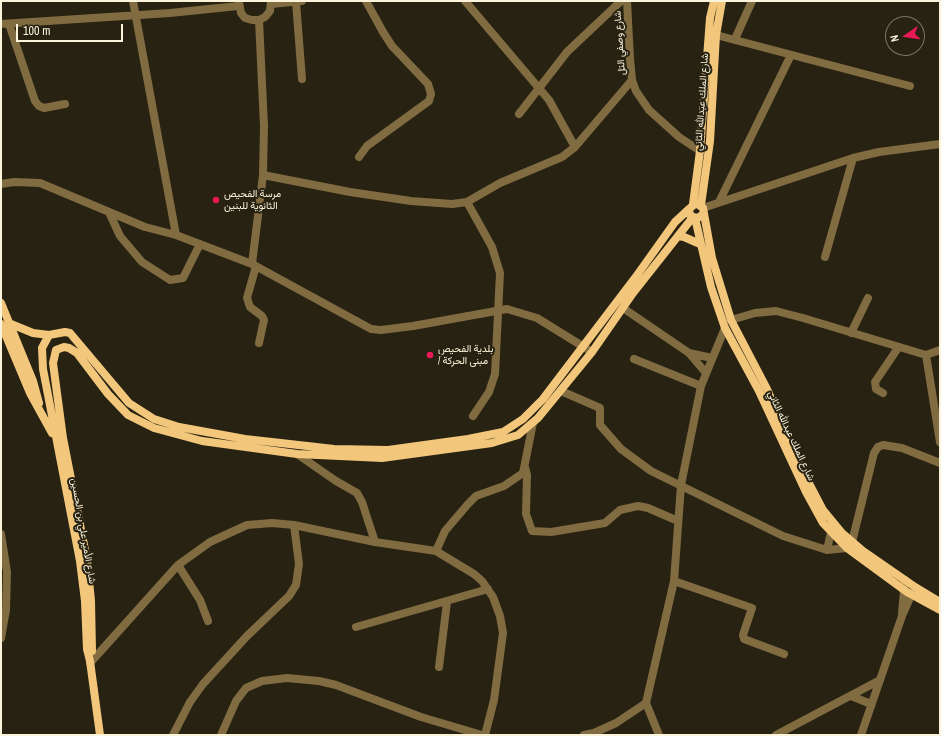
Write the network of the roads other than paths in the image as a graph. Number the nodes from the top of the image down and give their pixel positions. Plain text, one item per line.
1 (133, 1) edge
2 (366, 1) edge
3 (465, 1) edge
4 (621, 1) edge
5 (627, 1) edge
6 (714, 1) edge
7 (722, 1) edge
8 (752, 1) edge
9 (299, 2) edge
10 (239, 3) edge
11 (271, 3) edge
12 (137, 14) junction
13 (259, 20) junction
14 (5, 24) edge
15 (716, 36) junction
16 (735, 39) junction
17 (791, 55) junction
18 (302, 79) dead end
19 (632, 80) junction
20 (910, 86) dead end
21 (539, 87) junction
22 (65, 104) dead end
23 (519, 114) dead end
24 (940, 144) edge
25 (574, 147) junction
26 (700, 150) junction
27 (359, 158) dead end
28 (853, 158) junction
29 (263, 175) junction
30 (2, 182) edge
31 (467, 202) junction
32 (720, 202) junction
33 (691, 206) junction
34 (702, 209) junction
35 (109, 212) junction
36 (694, 218) junction
37 (176, 235) junction
38 (678, 236) junction
39 (200, 244) junction
40 (700, 244) junction
41 (825, 257) dead end
42 (254, 265) junction
43 (868, 298) dead end
44 (1, 302) edge
45 (623, 308) junction
46 (498, 310) junction
47 (731, 320) junction
48 (1, 324) edge
49 (11, 324) junction
50 (725, 328) junction
51 (851, 333) junction
52 (49, 334) junction
53 (259, 344) dead end
54 (582, 347) junction
55 (898, 348) junction
56 (940, 350) edge
57 (592, 352) junction
58 (689, 353) junction
59 (926, 355) junction
60 (712, 358) junction
61 (634, 359) dead end
62 (706, 373) junction
63 (701, 386) junction
64 (561, 391) junction
65 (883, 392) dead end
66 (39, 408) junction
67 (473, 416) dead end
68 (534, 423) junction
69 (59, 437) junction
70 (940, 442) edge
71 (273, 447) junction
72 (297, 454) junction
73 (940, 463) edge
74 (525, 467) junction
75 (681, 485) junction
76 (678, 521) junction
77 (294, 526) junction
78 (831, 532) junction
79 (1, 534) edge
80 (375, 542) junction
81 (850, 545) junction
82 (827, 550) junction
83 (436, 551) junction
84 (178, 565) junction
85 (905, 580) junction
86 (674, 581) junction
87 (488, 589) junction
88 (903, 589) junction
89 (913, 591) junction
90 (446, 602) junction
91 (940, 602) edge
92 (940, 610) edge
93 (902, 616) junction
94 (208, 621) dead end
95 (356, 627) dead end
96 (1, 638) edge
97 (784, 654) dead end
98 (90, 662) junction
99 (439, 667) dead end
100 (880, 680) junction
101 (851, 696) junction
102 (646, 704) junction
103 (871, 704) junction
104 (100, 735) edge
105 (173, 735) edge
106 (222, 735) edge
107 (482, 735) edge
108 (485, 735) edge
109 (584, 735) edge
110 (659, 735) edge
111 (776, 735) edge
112 (861, 735) edge

1 - 12 street
2 - 27 street
3 - 21 street
4 - 21 street
5 - 19 street, شارع وصفي التل
6 - 26 street, شارع الملك عبدالله الثاني
7 - 15 street, شارع الملك عبدالله الثاني
8 - 16 street
9 - 11 street
9 - 18 street
10 - 12 street
10 - 13 street
11 - 13 street
12 - 14 street
12 - 37 street
13 - 29 street
14 - 22 street
15 - 16 street
15 - 34 street, شارع الملك عبدالله الثاني
16 - 17 street
17 - 20 street
17 - 32 street
19 - 25 street
19 - 26 street, شارع وصفي التل
21 - 23 street
21 - 25 street
24 - 28 street
25 - 31 street
26 - 33 street, شارع الملك عبدالله الثاني
28 - 32 street
28 - 41 street
29 - 31 street
29 - 42 street
30 - 35 street
31 - 46 street
32 - 34 street
33 - 34 street
33 - 36 street, شارع الملك عبدالله الثاني
33 - 54 street
34 - 36 street
34 - 47 street, شارع الملك عبدالله الثاني
35 - 37 street
35 - 39 street
36 - 38 street
36 - 40 street, شارع الملك عبدالله الثاني
37 - 39 street
38 - 40 street
38 - 45 street
39 - 42 street
40 - 50 street, شارع الملك عبدالله الثاني
42 - 46 street
42 - 53 street
43 - 51 street
44 - 49 street, شارع الأمير علي بن الحسين
45 - 57 street
45 - 58 street
46 - 54 street
46 - 67 street
47 - 51 street
47 - 81 street, شارع الملك عبدالله الثاني
48 - 66 street, شارع الأمير علي بن الحسين
49 - 52 street
49 - 66 street, شارع الأمير علي بن الحسين
50 - 60 street
50 - 78 street, شارع الملك عبدالله الثاني
51 - 55 street
52 - 69 street
52 - 71 street
54 - 57 street
54 - 71 street
55 - 59 street
55 - 65 street
56 - 59 street
57 - 64 street
58 - 60 street
58 - 62 street
59 - 70 street
60 - 62 street
61 - 63 street
62 - 63 street
63 - 75 street
64 - 68 street
64 - 75 street
66 - 69 street, شارع الأمير علي بن الحسين
68 - 72 street
68 - 74 street
69 - 71 street
69 - 98 street, شارع الأمير علي بن الحسين
71 - 72 street
72 - 80 street
73 - 81 street
74 - 76 street
74 - 83 street
75 - 76 street
75 - 82 street
76 - 86 street
77 - 80 street
77 - 84 street
77 - 105 street
78 - 81 street, شارع الملك عبدالله الثاني
78 - 82 street
79 - 96 street
80 - 83 street
81 - 82 street
81 - 85 street, شارع الملك عبدالله الثاني
81 - 88 street, شارع الملك عبدالله الثاني
83 - 87 street
84 - 94 street
84 - 98 street
85 - 88 street
85 - 89 street, شارع الملك عبدالله الثاني
86 - 97 street
86 - 102 street
87 - 90 street
87 - 108 street
88 - 89 street, شارع الملك عبدالله الثاني
88 - 93 street
89 - 91 street, شارع الملك عبدالله الثاني
89 - 92 street, شارع الملك عبدالله الثاني
89 - 93 street
90 - 95 street
90 - 99 street
93 - 100 street
98 - 104 street, شارع الأمير علي بن الحسين
100 - 101 street
100 - 103 street
101 - 103 street
101 - 111 street
102 - 109 street
102 - 110 street
103 - 112 street
106 - 107 street

